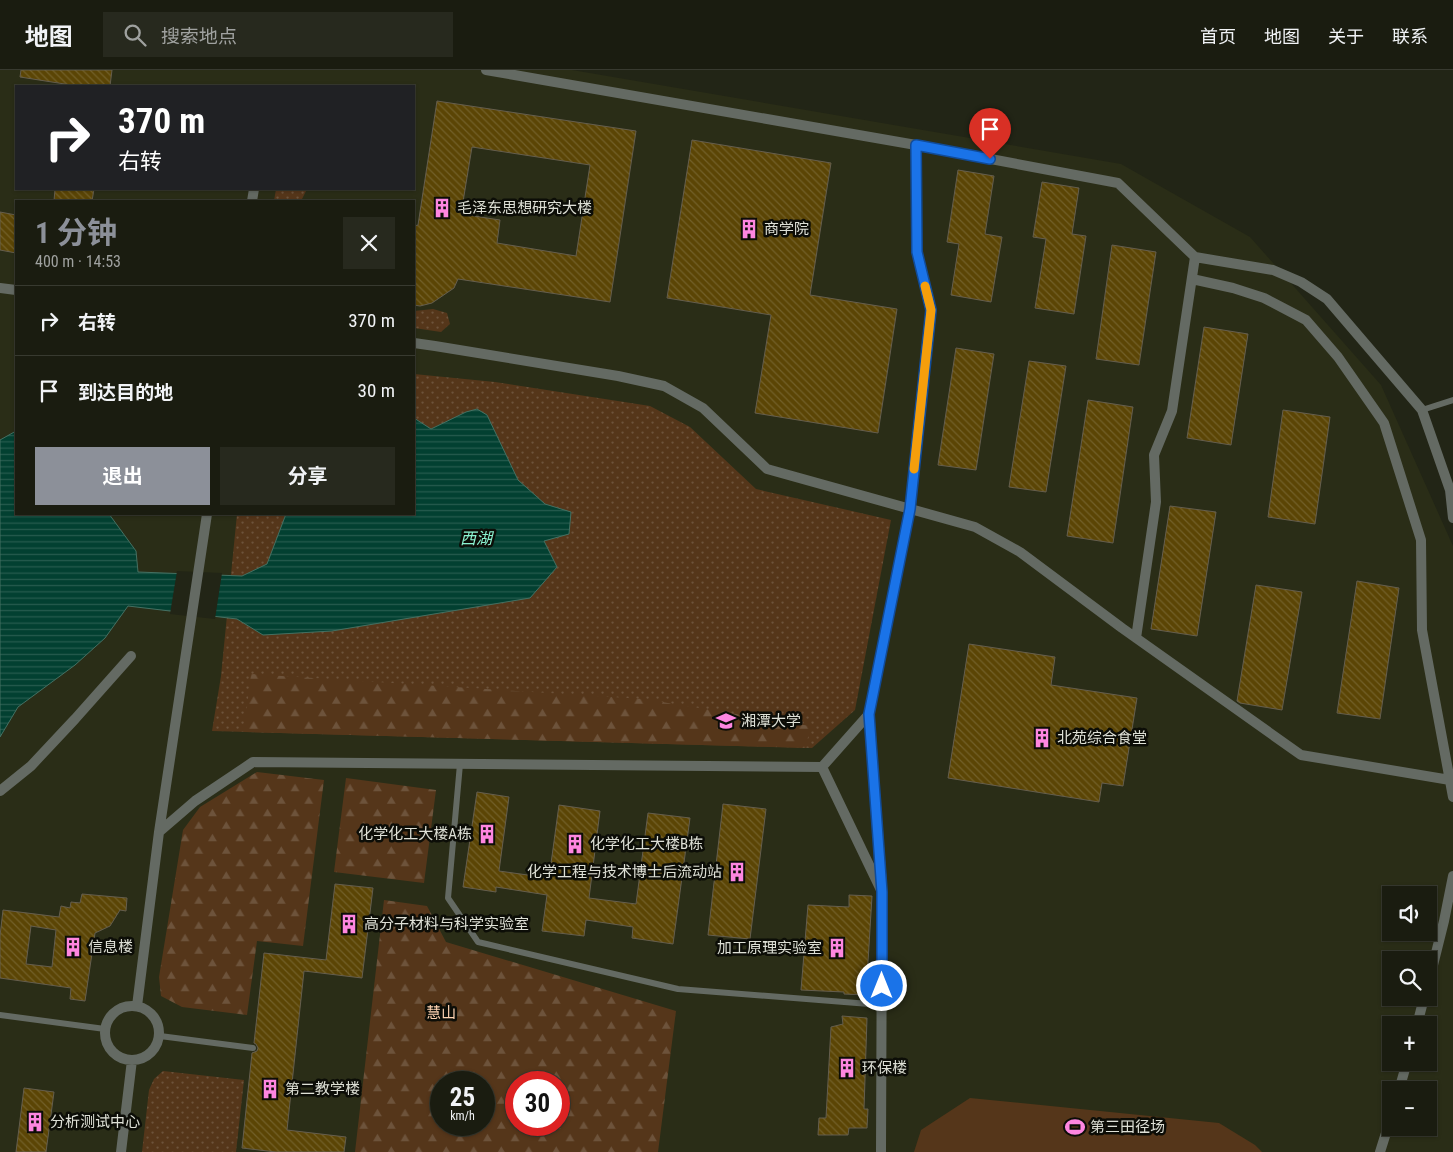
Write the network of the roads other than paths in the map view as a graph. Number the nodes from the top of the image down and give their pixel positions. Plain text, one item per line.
1 (486, 70) edge
2 (916, 145) junction
3 (1195, 257) junction
4 (1192, 279) junction
5 (0, 288) edge
6 (15, 290) edge
7 (415, 343) edge
8 (1453, 400) edge
9 (1422, 410) junction
10 (910, 509) junction
11 (207, 518) edge
12 (1453, 518) edge
13 (1136, 638) junction
14 (130, 656) dead end
15 (869, 714) junction
16 (460, 764) junction
17 (822, 767) junction
18 (1450, 780) junction
19 (0, 790) edge
20 (1453, 796) edge
21 (159, 832) junction
22 (1453, 876) edge
23 (882, 892) junction
24 (1436, 951) edge
25 (882, 1005) junction
26 (137, 1006) junction
27 (0, 1015) edge
28 (105, 1029) junction
29 (160, 1036) junction
30 (253, 1048) dead end
31 (132, 1060) junction
32 (1385, 1136) edge
33 (121, 1152) edge
34 (881, 1152) edge
35 (1380, 1152) edge

1 - 2 street
2 - 3 street
2 - 10 street
3 - 4 street
3 - 9 street
4 - 13 street
4 - 18 street
5 - 6 street
7 - 10 street
8 - 9 lane
9 - 12 street
10 - 13 street
10 - 15 street
11 - 21 street
13 - 18 street
14 - 19 street
15 - 17 street
15 - 23 street
16 - 17 street
16 - 21 street
16 - 25 lane
17 - 23 street
18 - 20 street
21 - 26 street
22 - 24 street
23 - 25 street
25 - 34 street
26 - 28 street
26 - 29 street
27 - 28 lane
28 - 31 street
29 - 30 lane
29 - 31 street
31 - 33 street
32 - 35 street

